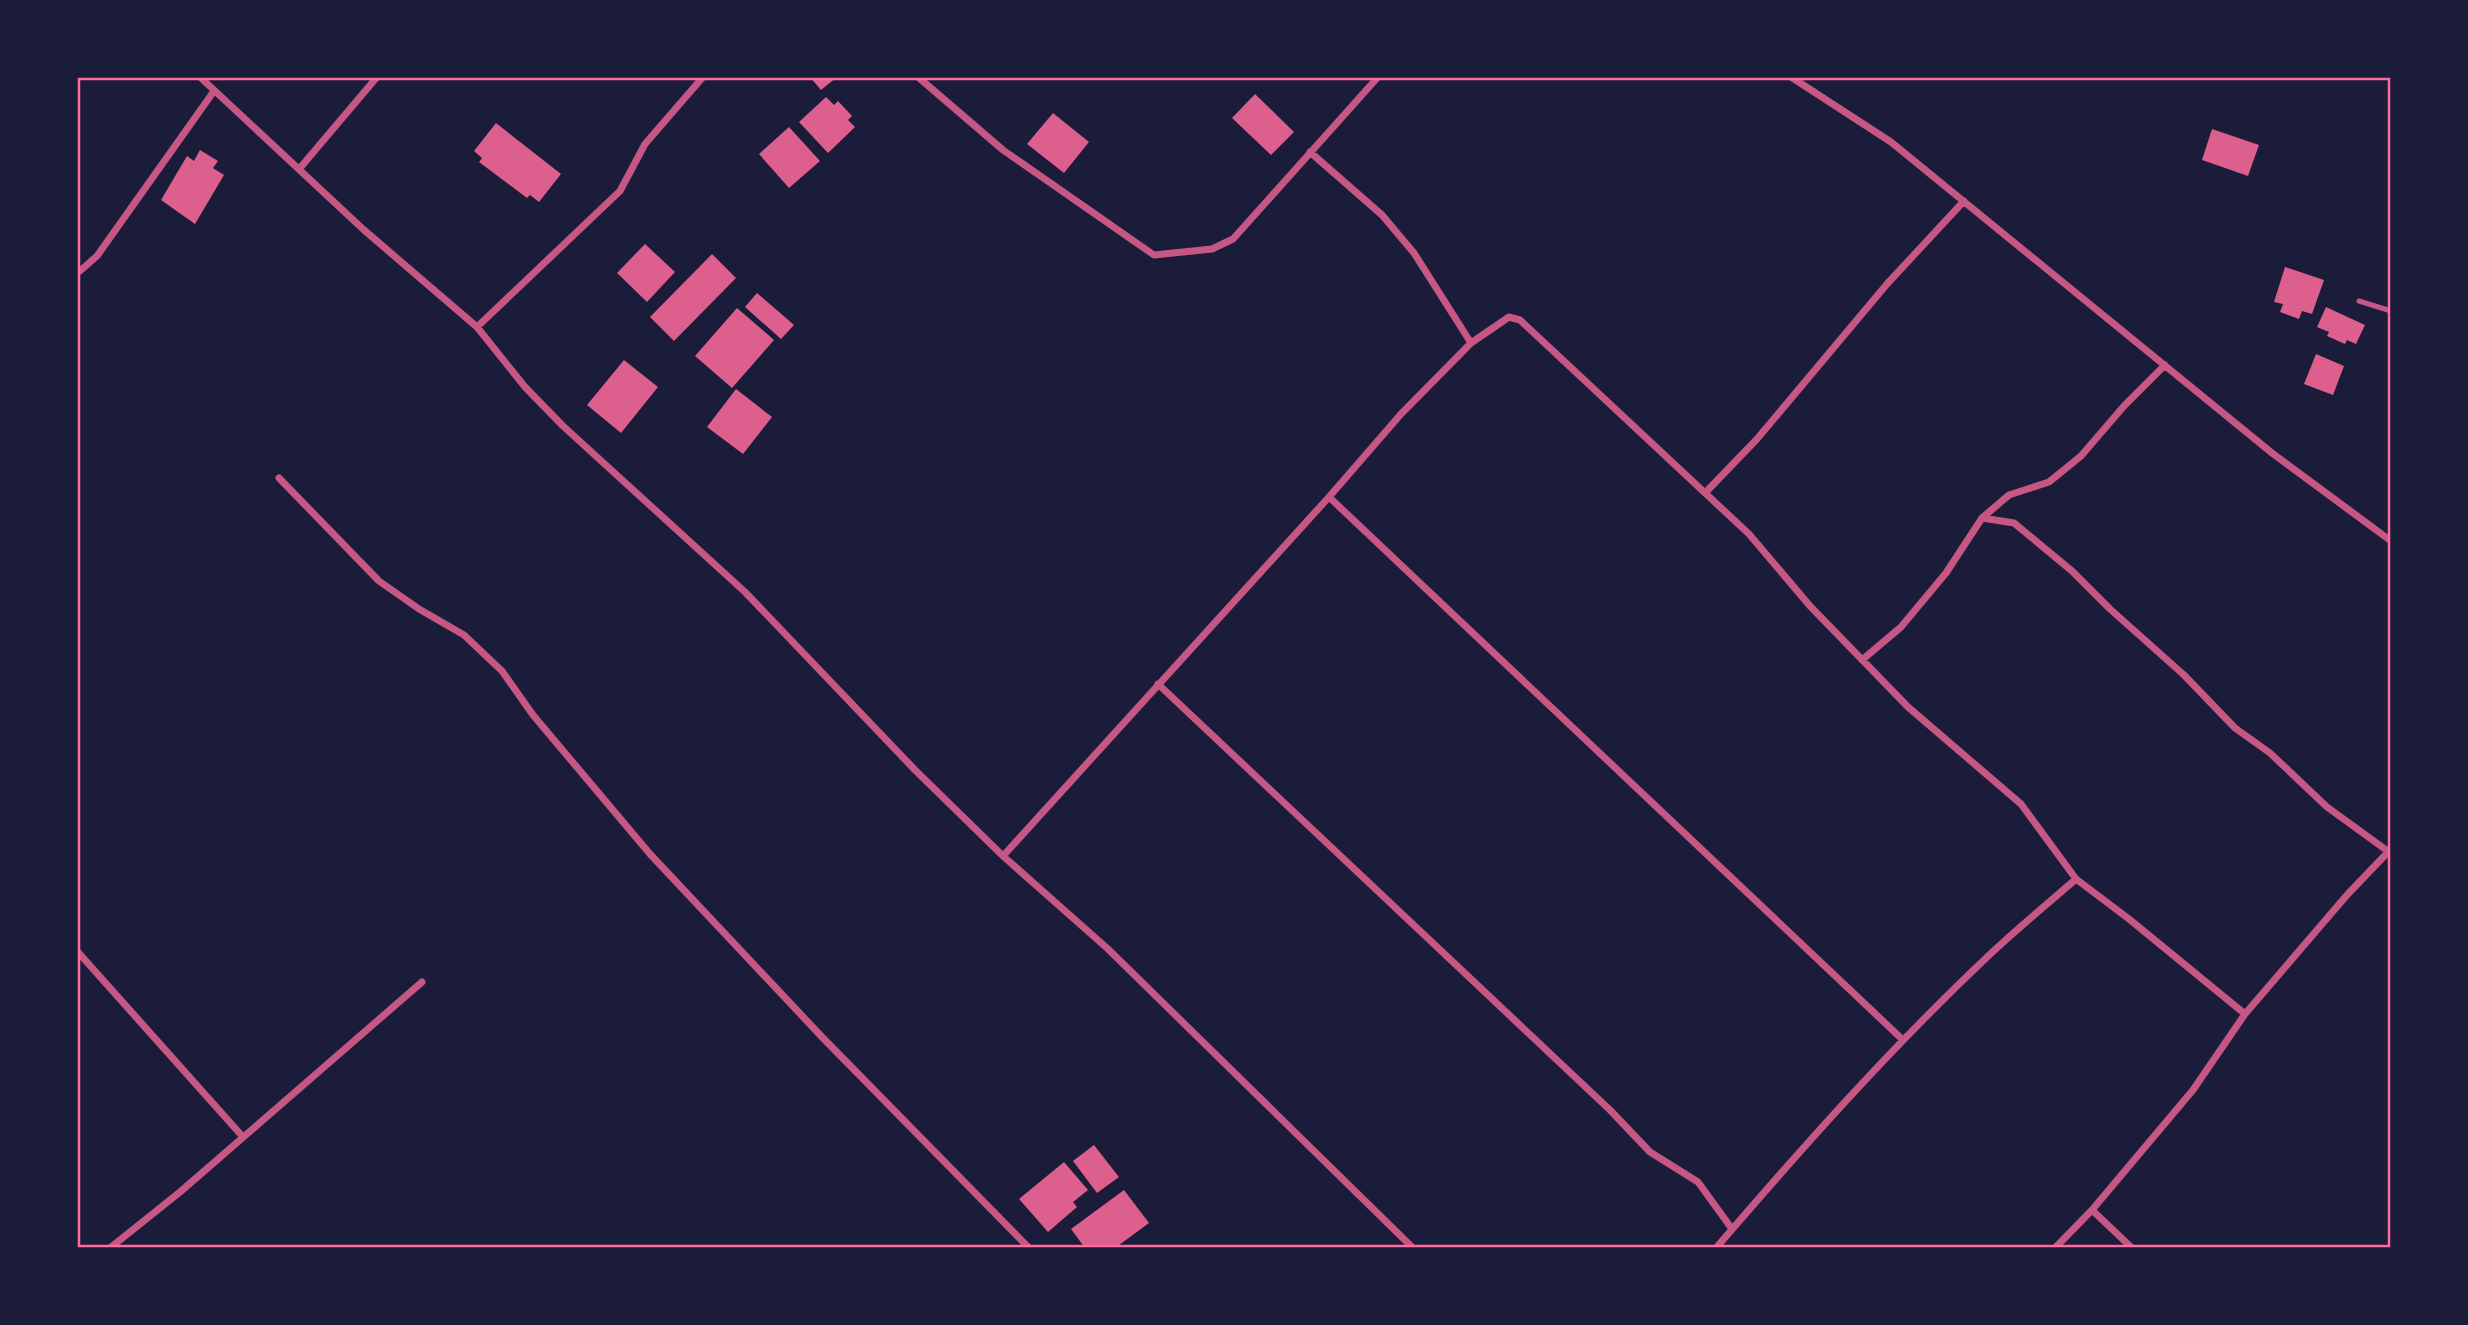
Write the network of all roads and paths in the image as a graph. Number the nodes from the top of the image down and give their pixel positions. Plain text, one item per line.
1 (200, 77) edge
2 (377, 77) edge
3 (703, 77) edge
4 (918, 77) edge
5 (1378, 77) edge
6 (1791, 77) edge
7 (214, 91) junction
8 (1310, 152) junction
9 (300, 168) junction
10 (1964, 201) junction
11 (77, 271) edge
12 (2359, 301) dead end
13 (2391, 311) edge
14 (477, 327) junction
15 (1471, 343) junction
16 (2165, 365) junction
17 (279, 478) dead end
18 (1705, 493) junction
19 (1329, 497) junction
20 (1982, 518) junction
21 (2391, 541) edge
22 (1862, 660) junction
23 (1158, 684) junction
24 (2390, 850) edge
25 (1003, 856) junction
26 (2076, 879) junction
27 (77, 951) edge
28 (422, 982) dead end
29 (2245, 1014) junction
30 (1903, 1040) junction
31 (243, 1137) junction
32 (2092, 1210) junction
33 (1732, 1229) junction
34 (110, 1248) edge
35 (1029, 1248) edge
36 (1413, 1248) edge
37 (1716, 1248) edge
38 (2055, 1248) edge
39 (2132, 1248) edge

1 - 7 street
2 - 9 street
3 - 14 street
4 - 8 street
5 - 8 street
6 - 10 street
7 - 9 street
7 - 11 street
8 - 15 street
9 - 14 street
10 - 16 street
10 - 18 street
12 - 13 lane
14 - 25 street
15 - 18 street
15 - 19 street
16 - 20 street
16 - 21 street
17 - 35 street
18 - 22 street
19 - 23 street
19 - 30 street
20 - 22 street
20 - 24 street
22 - 26 street
23 - 25 street
23 - 33 street
24 - 29 street
25 - 36 street
26 - 29 street
26 - 30 street
27 - 31 street
28 - 31 street
29 - 32 street
30 - 33 street
31 - 34 street
32 - 38 street
32 - 39 street
33 - 37 street

